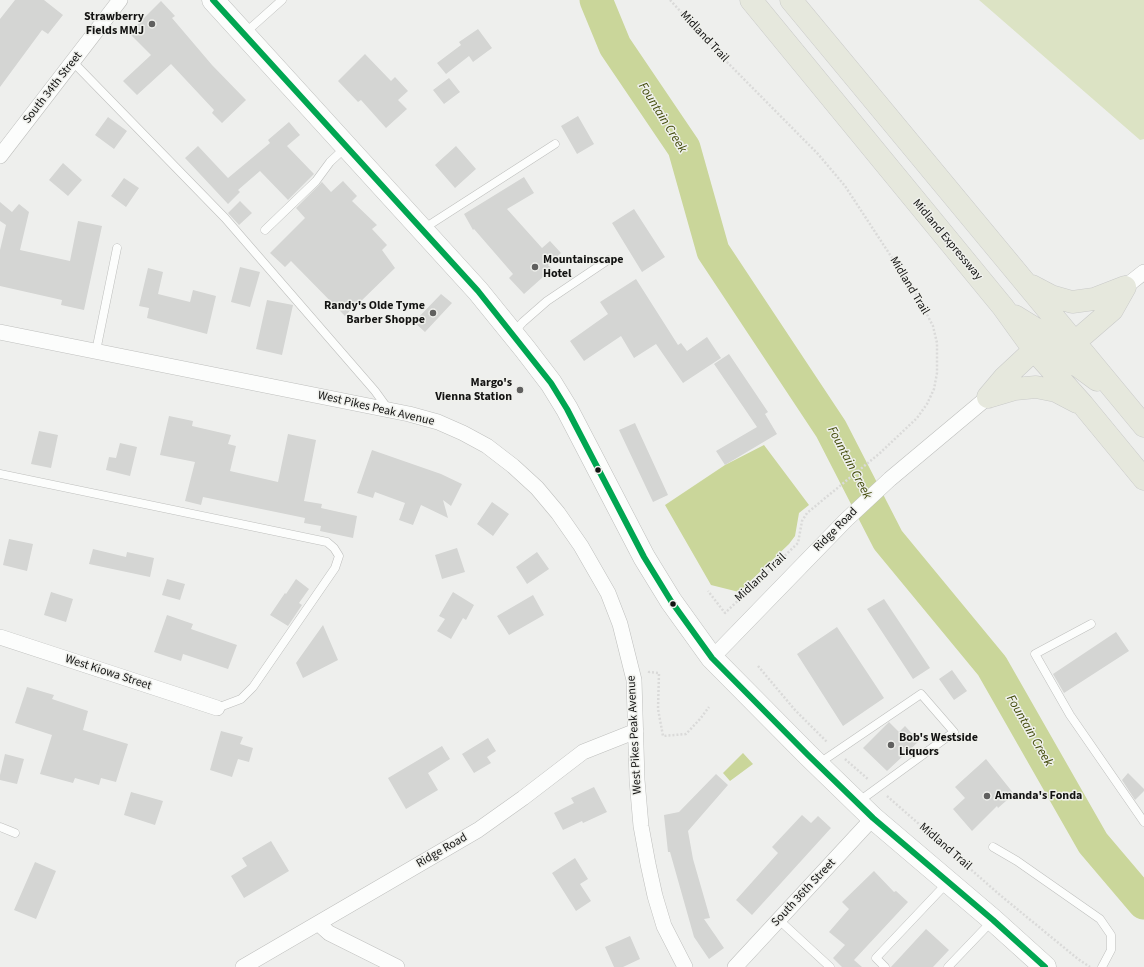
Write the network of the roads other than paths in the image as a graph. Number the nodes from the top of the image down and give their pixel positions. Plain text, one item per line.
1 (120, 0) edge
2 (213, 0) edge
3 (751, 0) edge
4 (791, 0) edge
5 (280, 1) edge
6 (244, 34) junction
7 (73, 62) junction
8 (555, 144) dead end
9 (347, 146) junction
10 (0, 156) edge
11 (265, 230) dead end
12 (422, 230) junction
13 (117, 248) dead end
14 (608, 260) dead end
15 (1144, 272) edge
16 (1027, 284) junction
17 (1125, 287) junction
18 (1003, 308) junction
19 (0, 332) edge
20 (512, 333) junction
21 (1075, 342) junction
22 (1034, 350) junction
23 (96, 351) junction
24 (1116, 393) junction
25 (988, 397) junction
26 (1083, 405) junction
27 (389, 410) junction
28 (1144, 426) edge
29 (0, 474) edge
30 (1144, 479) edge
31 (1091, 624) dead end
32 (0, 637) edge
33 (712, 658) junction
34 (217, 708) joint
35 (636, 731) junction
36 (818, 764) junction
37 (857, 803) junction
38 (873, 818) junction
39 (1144, 822) edge
40 (0, 827) edge
41 (14, 833) dead end
42 (993, 847) dead end
43 (947, 882) junction
44 (779, 920) junction
45 (993, 920) junction
46 (318, 924) junction
47 (243, 967) edge
48 (397, 967) edge
49 (684, 967) edge
50 (735, 967) edge
51 (830, 967) edge
52 (885, 967) edge
53 (948, 967) edge
54 (1045, 967) edge
55 (1102, 967) edge

1 - 7 street, South 34th Street
2 - 6 main road
3 - 18 highway, Midland Expressway
4 - 16 highway
5 - 6 lane
6 - 9 main road
7 - 10 street, South 34th Street
7 - 27 lane
8 - 12 lane
9 - 11 lane
9 - 12 main road
12 - 20 main road
13 - 23 lane
14 - 20 lane
15 - 17 street
16 - 17 highway
16 - 21 highway
17 - 21 highway
18 - 21 highway
18 - 22 highway, Midland Expressway
19 - 23 street, West Pikes Peak Avenue
20 - 33 main road
21 - 24 highway
22 - 24 highway
22 - 25 highway
22 - 26 highway, Midland Expressway
23 - 27 street, West Pikes Peak Avenue
24 - 28 highway
25 - 26 highway
25 - 33 street, Ridge Road
26 - 30 highway, Midland Expressway
27 - 35 street, West Pikes Peak Avenue
29 - 34 lane
31 - 39 lane
32 - 34 street, West Kiowa Street
33 - 36 main road
35 - 46 street, Ridge Road
35 - 49 street, West Pikes Peak Avenue
36 - 37 main road
36 - 37 lane
37 - 38 main road
38 - 43 main road
38 - 44 street, South 36th Street
40 - 41 lane
42 - 55 lane
43 - 45 main road
43 - 52 lane
44 - 50 street, South 36th Street
44 - 51 lane
45 - 53 lane
45 - 54 main road
46 - 47 street, Ridge Road
46 - 48 street

